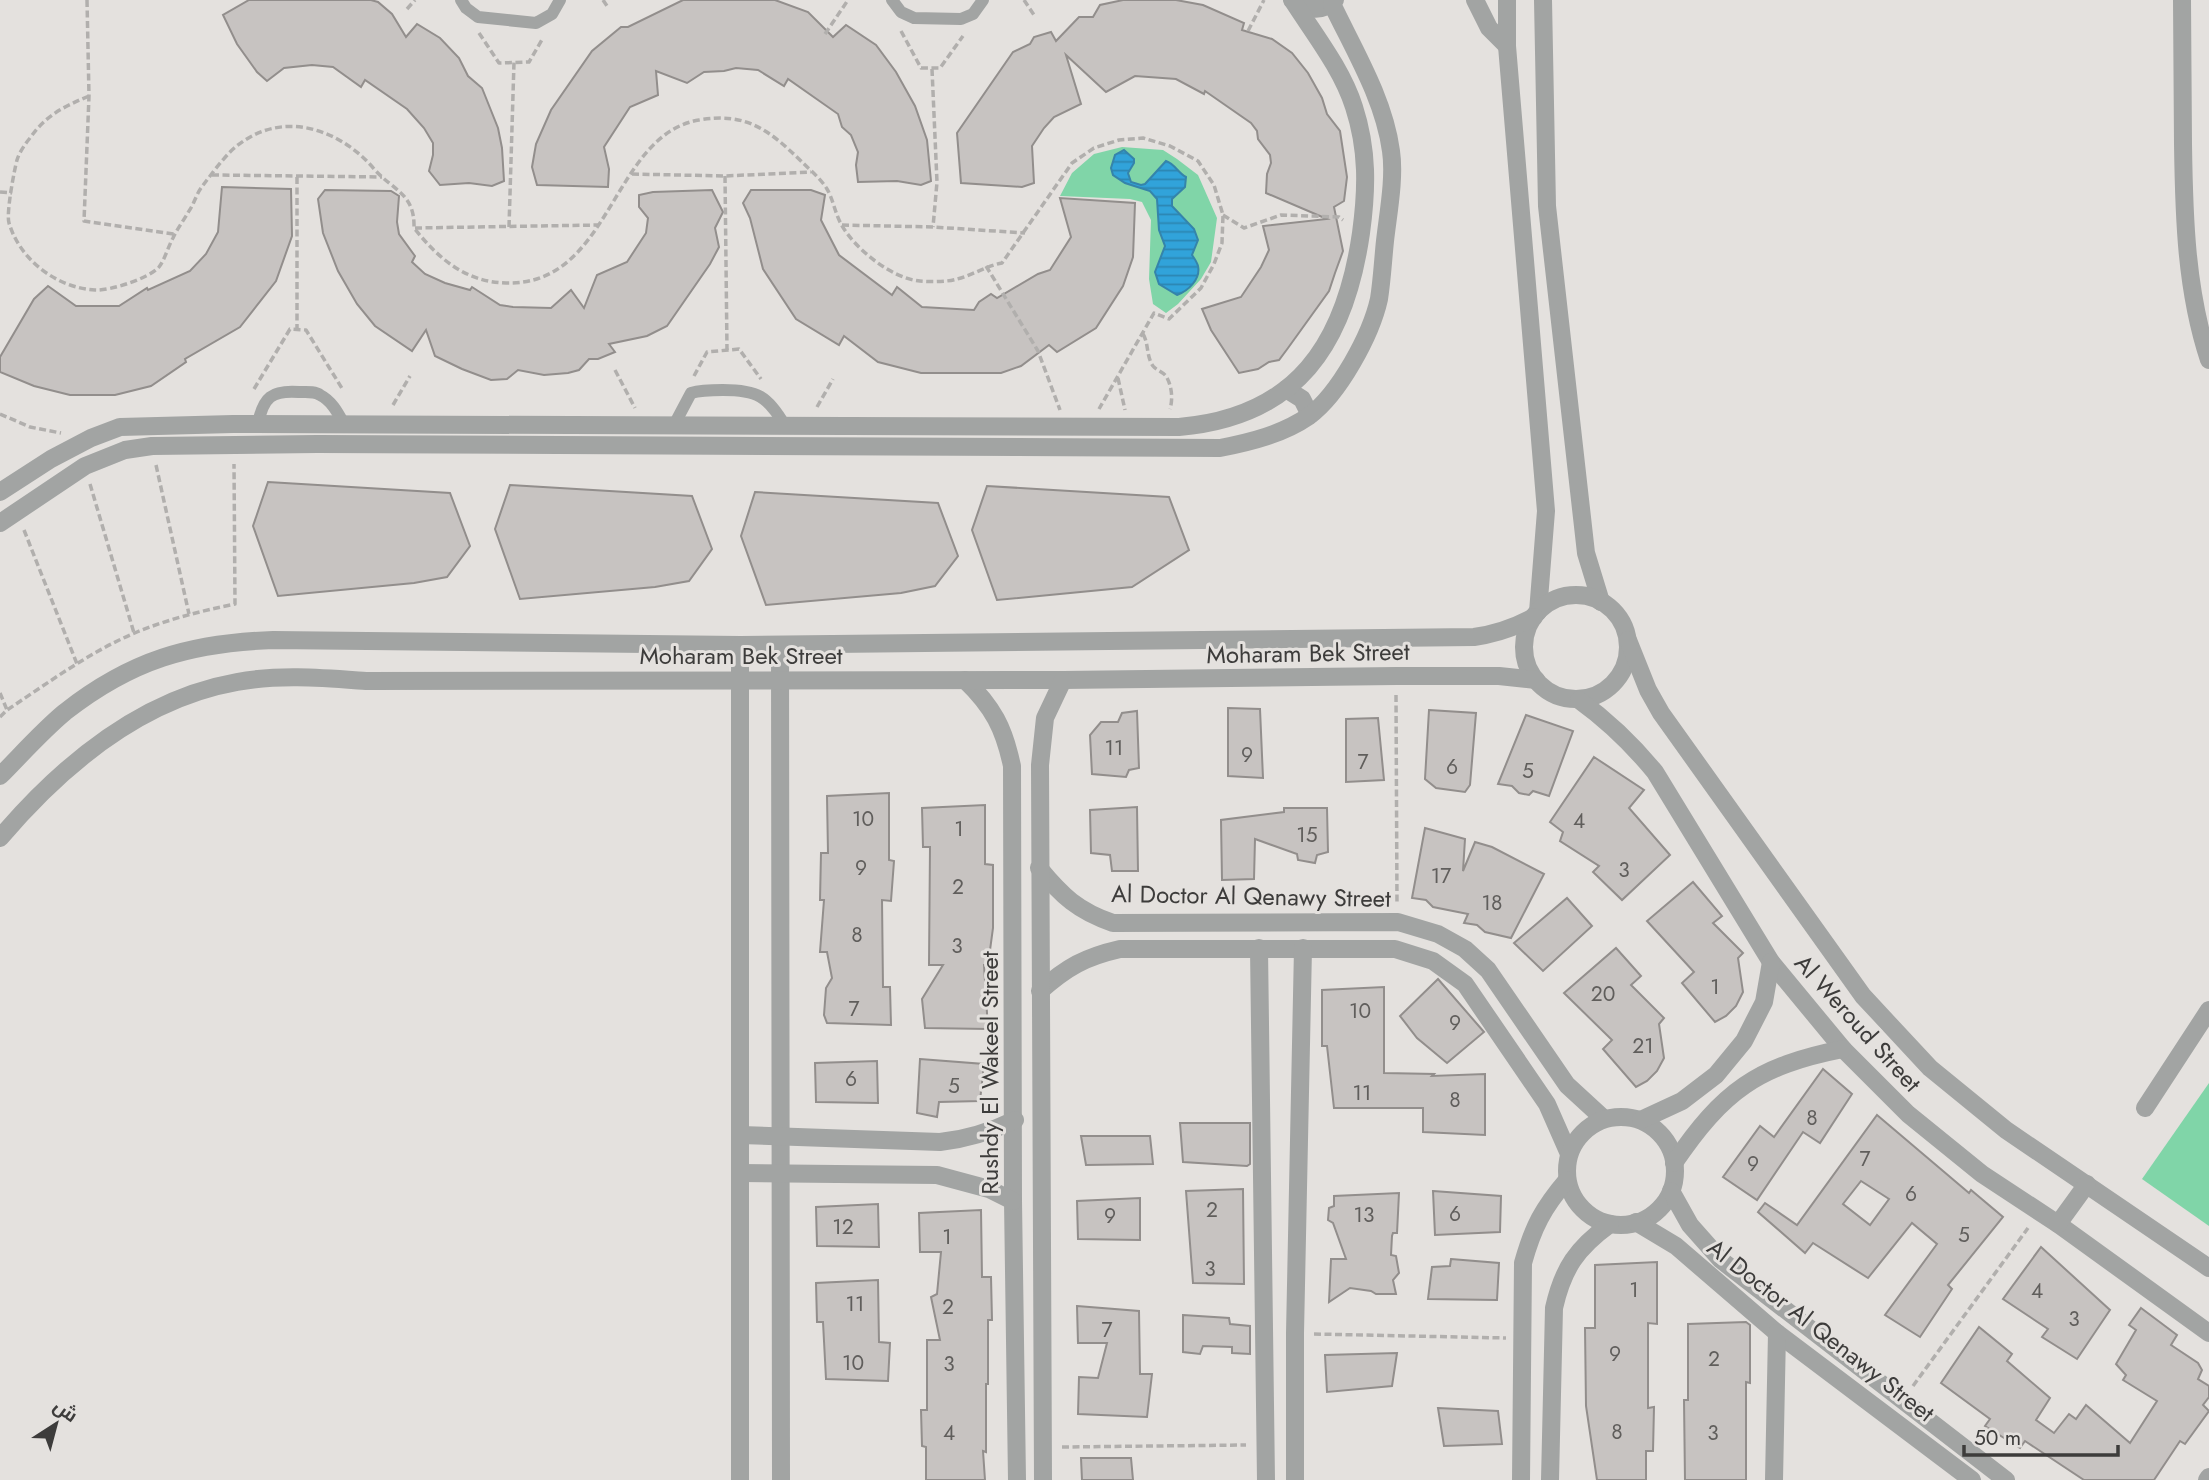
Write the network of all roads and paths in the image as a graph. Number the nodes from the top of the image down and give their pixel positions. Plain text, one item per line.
1 (88, 0) edge
2 (415, 0) edge
3 (461, 0) edge
4 (560, 0) edge
5 (603, 0) edge
6 (848, 0) edge
7 (892, 0) edge
8 (983, 0) edge
9 (1024, 0) edge
10 (1264, 0) edge
11 (1475, 0) edge
12 (1507, 0) edge
13 (1543, 0) edge
14 (2182, 0) edge
15 (1293, 1) edge
16 (1334, 2) edge
17 (607, 6) dead end
18 (407, 9) dead end
19 (1034, 15) dead end
20 (896, 22) dead end
21 (1248, 31) dead end
22 (825, 34) dead end
23 (964, 34) dead end
24 (1507, 46) junction
25 (514, 62) dead end
26 (932, 69) junction
27 (89, 96) junction
28 (812, 172) junction
29 (632, 174) junction
30 (212, 175) junction
31 (725, 176) junction
32 (297, 177) junction
33 (382, 177) junction
34 (0, 192) edge
35 (12, 193) junction
36 (1223, 215) junction
37 (598, 225) junction
38 (842, 225) junction
39 (509, 227) junction
40 (933, 227) junction
41 (414, 228) junction
42 (1361, 232) junction
43 (1025, 233) junction
44 (174, 234) junction
45 (986, 266) junction
46 (297, 330) dead end
47 (1143, 334) junction
48 (727, 350) dead end
49 (2209, 360) edge
50 (1311, 366) junction
51 (615, 370) dead end
52 (410, 376) dead end
53 (1118, 378) junction
54 (833, 379) dead end
55 (1336, 387) junction
56 (1286, 389) junction
57 (0, 414) edge
58 (1310, 415) junction
59 (258, 424) junction
60 (344, 424) junction
61 (382, 424) junction
62 (645, 425) junction
63 (674, 425) junction
64 (785, 426) junction
65 (807, 426) junction
66 (1068, 426) junction
67 (1088, 426) junction
68 (1145, 426) junction
69 (91, 438) junction
70 (234, 444) junction
71 (152, 446) junction
72 (85, 466) junction
73 (0, 492) edge
74 (17, 511) junction
75 (0, 523) edge
76 (1601, 602) junction
77 (189, 614) junction
78 (1536, 614) junction
79 (134, 633) junction
80 (1628, 640) junction
81 (740, 645) junction
82 (780, 645) junction
83 (77, 664) junction
84 (1396, 676) junction
85 (781, 679) junction
86 (739, 680) junction
87 (965, 680) junction
88 (1063, 680) junction
89 (1536, 680) junction
90 (0, 693) edge
91 (1579, 700) junction
92 (7, 710) junction
93 (0, 717) edge
94 (1012, 765) junction
95 (1040, 765) junction
96 (0, 776) edge
97 (0, 838) edge
98 (1039, 868) junction
99 (1334, 921) junction
100 (1398, 922) junction
101 (1334, 947) junction
102 (1259, 948) junction
103 (1303, 948) junction
104 (1771, 962) junction
105 (1040, 991) junction
106 (2209, 1010) edge
107 (1843, 1049) junction
108 (2145, 1108) dead end
109 (1014, 1119) junction
110 (1604, 1119) junction
111 (1641, 1120) junction
112 (741, 1135) junction
113 (781, 1136) junction
114 (1569, 1154) junction
115 (1674, 1163) junction
116 (740, 1173) junction
117 (781, 1174) junction
118 (1567, 1180) junction
119 (2087, 1184) junction
120 (1671, 1191) junction
121 (1013, 1200) junction
122 (2039, 1212) junction
123 (1636, 1222) junction
124 (1610, 1224) junction
125 (2058, 1224) junction
126 (2209, 1268) edge
127 (1294, 1333) junction
128 (1777, 1333) junction
129 (2209, 1333) edge
130 (1523, 1338) junction
131 (1902, 1400) junction
132 (1266, 1445) junction
133 (1043, 1448) junction
134 (740, 1480) edge
135 (781, 1480) edge
136 (1017, 1480) edge
137 (1043, 1480) edge
138 (1266, 1480) edge
139 (1294, 1480) edge
140 (1521, 1480) edge
141 (1550, 1480) edge
142 (1774, 1480) edge
143 (1972, 1480) edge
144 (2006, 1480) edge

1 - 27 path
2 - 18 path
3 - 4 lane
5 - 17 path
6 - 22 path
7 - 8 lane
9 - 19 path
10 - 21 path
11 - 24 street
12 - 24 street
13 - 76 street
14 - 49 street
15 - 16 street
15 - 42 street
16 - 55 street
20 - 26 path
23 - 26 path
24 - 78 street
25 - 39 path
26 - 40 path
27 - 35 path
27 - 44 path
28 - 29 path
28 - 31 path
28 - 38 path
29 - 31 path
29 - 37 path
30 - 32 path
30 - 33 path
30 - 44 path
31 - 48 path
32 - 33 path
32 - 46 path
33 - 41 path
34 - 35 path
35 - 44 path
36 - 42 path
36 - 43 path
36 - 47 path
37 - 39 path
37 - 41 path
38 - 40 path
38 - 45 path
39 - 41 path
40 - 43 path
42 - 50 street
43 - 45 path
45 - 66 path
47 - 53 path
47 - 68 path
50 - 55 street
50 - 56 street
51 - 62 path
52 - 61 path
53 - 67 path
53 - 68 path
54 - 65 path
55 - 58 street
56 - 58 street
56 - 68 street
57 - 69 path
58 - 70 street
59 - 60 street
59 - 60 lane
59 - 69 street
60 - 61 street
61 - 62 street
62 - 63 street
63 - 64 street
63 - 64 lane
64 - 65 street
65 - 66 street
66 - 67 street
67 - 68 street
69 - 73 street
70 - 71 street
70 - 77 path
71 - 72 street
71 - 77 path
72 - 74 street
72 - 79 path
74 - 75 street
74 - 83 path
76 - 78 street
76 - 80 street
77 - 79 path
78 - 82 street, Moharam Bek Street
78 - 89 street
79 - 83 path
80 - 91 street
80 - 119 street, Al Weroud Street
81 - 82 street, Moharam Bek Street
81 - 86 street
81 - 96 street, Moharam Bek Street
82 - 85 street
83 - 92 path
84 - 88 street, Moharam Bek Street
84 - 89 street, Moharam Bek Street
84 - 100 path
85 - 86 street, Moharam Bek Street
85 - 87 street, Moharam Bek Street
85 - 113 street
86 - 97 street, Moharam Bek Street
86 - 112 street
87 - 88 street, Moharam Bek Street
87 - 94 street, Rushdy El Wakeel Street
88 - 95 street, Rushdy El Wakeel Street
89 - 91 street
90 - 92 path
91 - 104 street, Al Weroud Street
92 - 93 path
94 - 95 street
94 - 109 street, Rushdy El Wakeel Street
95 - 98 street, Rushdy El Wakeel Street
98 - 99 street, Al Doctor Al Qenawy Street
98 - 105 street, Rushdy El Wakeel Street
99 - 100 street, Al Doctor Al Qenawy Street
99 - 101 street
100 - 110 street, Al Doctor Al Qenawy Street
101 - 103 street, Al Doctor Al Qenawy Street
101 - 114 street, Al Doctor Al Qenawy Street
102 - 103 street, Al Doctor Al Qenawy Street
102 - 105 street, Al Doctor Al Qenawy Street
102 - 132 street
103 - 127 street
104 - 107 street, Al Weroud Street
104 - 111 street
105 - 133 street, Rushdy El Wakeel Street
106 - 108 street
107 - 115 street
107 - 122 street, Al Weroud Street
109 - 113 street
109 - 121 street, Rushdy El Wakeel Street
110 - 111 street
110 - 114 street
111 - 115 street
112 - 113 street
112 - 116 street
113 - 117 street
114 - 118 street
115 - 120 street
116 - 117 street
116 - 134 street
117 - 121 street
117 - 135 street
118 - 124 street
118 - 130 street
119 - 125 street
119 - 126 street, Al Weroud Street
120 - 123 street
120 - 131 street, Al Doctor Al Qenawy Street
121 - 136 street, Rushdy El Wakeel Street
122 - 125 street, Al Weroud Street
122 - 131 path
123 - 124 street
123 - 128 street, Al Doctor Al Qenawy Street
124 - 141 street
125 - 129 street, Al Weroud Street
127 - 130 path
127 - 139 street
128 - 142 street
128 - 143 street, Al Doctor Al Qenawy Street
130 - 140 street
131 - 144 street, Al Doctor Al Qenawy Street
132 - 133 path
132 - 138 street
133 - 137 street, Rushdy El Wakeel Street

